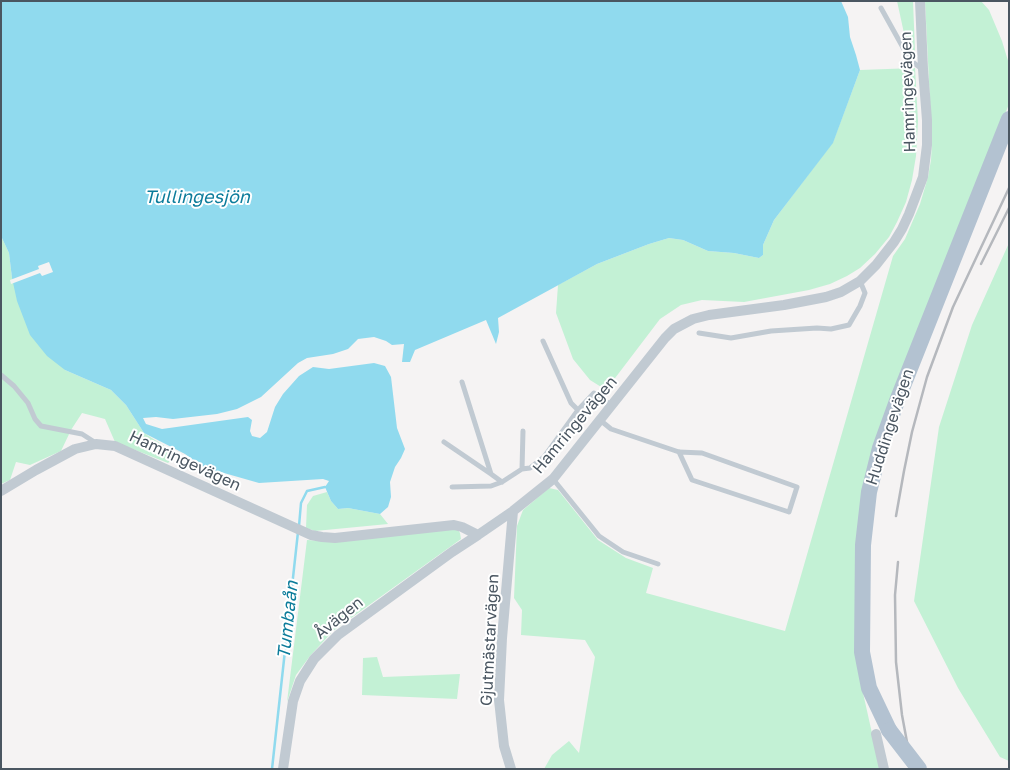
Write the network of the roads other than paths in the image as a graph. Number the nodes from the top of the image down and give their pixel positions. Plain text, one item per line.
1 (920, 1) edge
2 (881, 8) dead end
3 (922, 69) junction
4 (1009, 119) edge
5 (860, 281) junction
6 (699, 332) dead end
7 (543, 341) dead end
8 (1, 375) edge
9 (462, 382) dead end
10 (611, 406) junction
11 (578, 410) junction
12 (600, 420) junction
13 (523, 431) dead end
14 (444, 442) dead end
15 (96, 444) junction
16 (679, 452) junction
17 (522, 469) junction
18 (491, 474) junction
19 (553, 479) junction
20 (502, 482) junction
21 (452, 487) dead end
22 (1, 491) edge
23 (513, 511) junction
24 (478, 535) junction
25 (658, 564) dead end
26 (883, 732) junction
27 (282, 769) edge
28 (511, 769) edge
29 (884, 769) edge
30 (919, 769) edge

1 - 3 street, Hamringevägen
2 - 3 lane
3 - 5 street, Hamringevägen
4 - 26 main road, Huddingevägen
5 - 6 lane
5 - 10 street, Hamringevägen
7 - 11 lane
8 - 15 lane
9 - 18 lane
10 - 11 lane
10 - 12 street, Hamringevägen
11 - 17 lane
12 - 16 lane
12 - 19 street, Hamringevägen
13 - 17 lane
14 - 18 lane
15 - 22 street, Hamringevägen
15 - 24 street, Hamringevägen
16 - 16 lane
17 - 20 lane
18 - 20 lane
19 - 23 street, Hamringevägen
19 - 25 lane
20 - 21 lane
23 - 24 street, Hamringevägen
23 - 28 street, Gjutmästarvägen
24 - 27 street, Åvägen
26 - 29 street
26 - 30 main road, Huddingevägen, bridge

